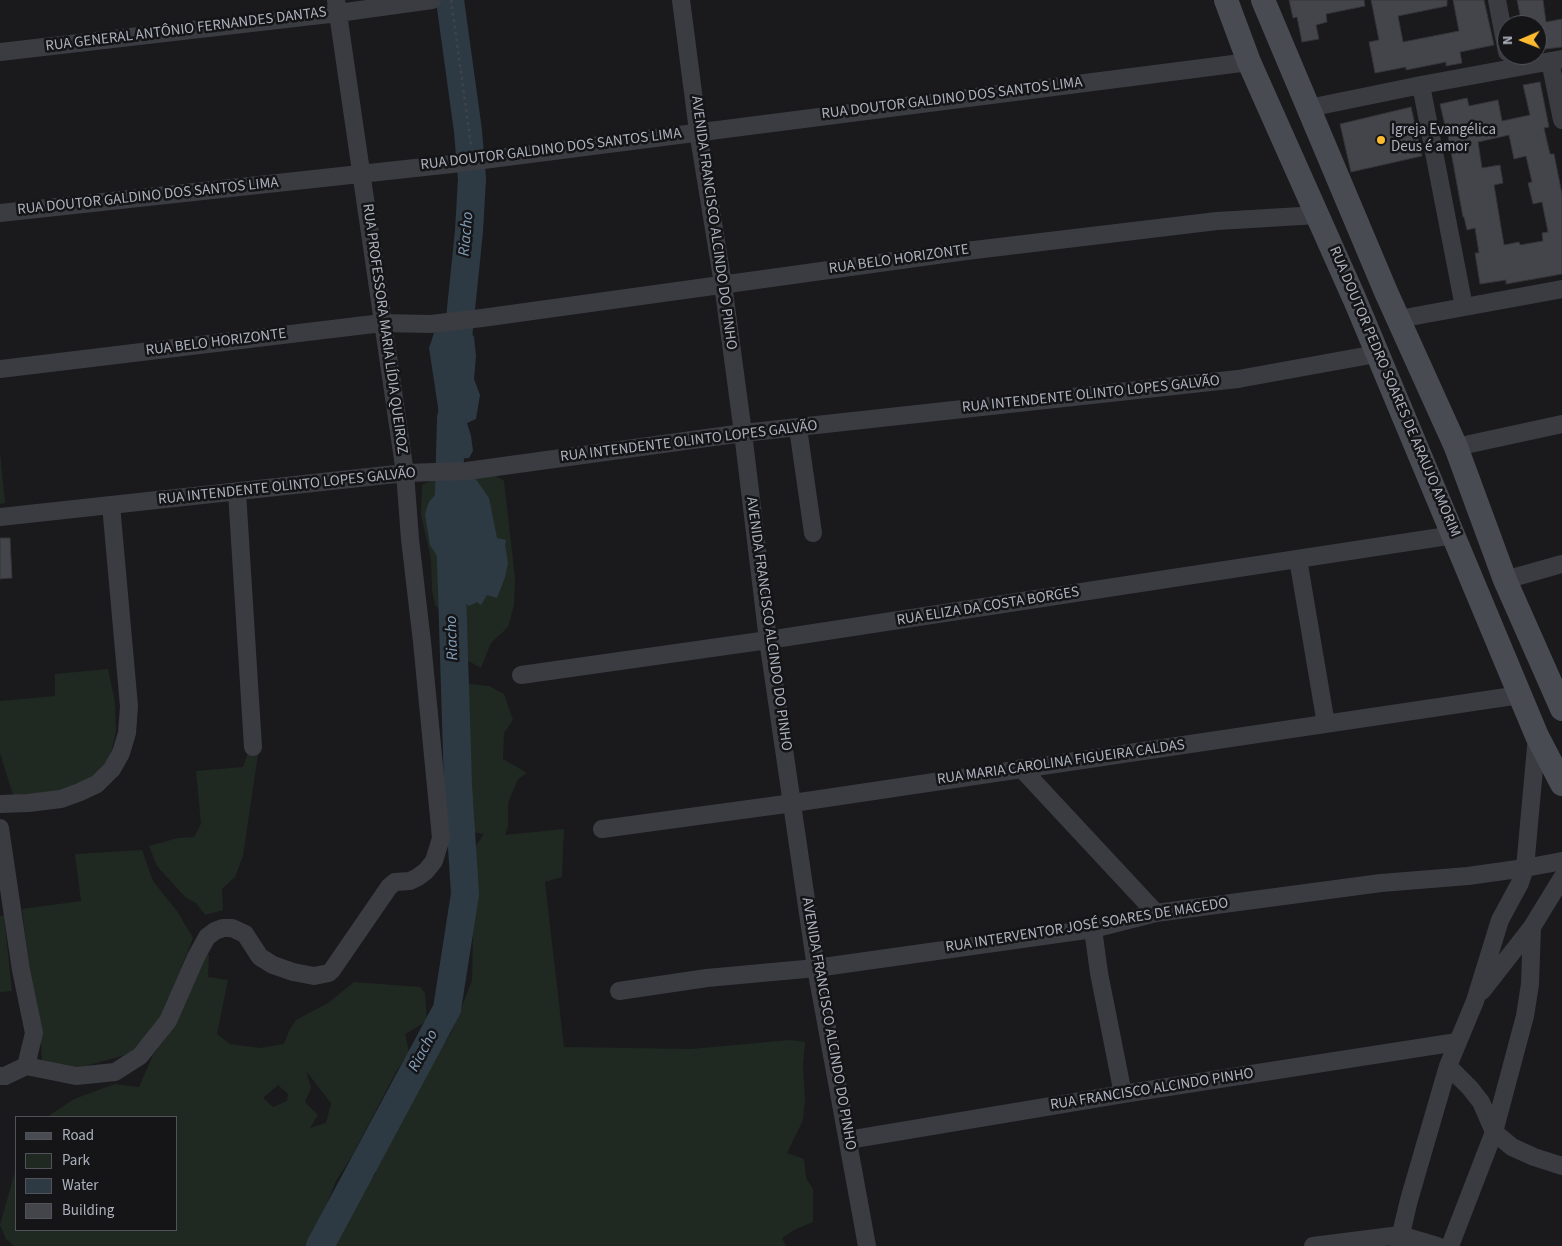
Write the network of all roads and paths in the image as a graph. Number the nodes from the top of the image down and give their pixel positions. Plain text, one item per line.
1 (432, 0) edge
2 (452, 0) edge
3 (681, 0) edge
4 (1226, 0) edge
5 (1263, 0) edge
6 (1497, 0) edge
7 (426, 1) edge
8 (337, 6) edge
9 (1500, 15) edge
10 (0, 52) edge
11 (1556, 60) edge
12 (1249, 62) junction
13 (1497, 62) edge
14 (1421, 85) junction
15 (1309, 108) junction
16 (1562, 120) edge
17 (698, 131) junction
18 (478, 160) junction
19 (362, 174) junction
20 (0, 213) edge
21 (1318, 215) junction
22 (722, 284) junction
23 (1562, 290) edge
24 (1386, 292) junction
25 (1355, 300) junction
26 (1464, 307) junction
27 (1398, 319) junction
28 (382, 323) junction
29 (1376, 354) junction
30 (0, 369) edge
31 (1562, 424) edge
32 (798, 428) junction
33 (743, 432) junction
34 (1456, 447) junction
35 (405, 474) junction
36 (236, 492) junction
37 (111, 505) junction
38 (0, 517) edge
39 (813, 532) dead end
40 (1454, 535) junction
41 (1298, 559) junction
42 (1562, 564) edge
43 (1505, 580) junction
44 (768, 640) junction
45 (521, 675) dead end
46 (1520, 695) junction
47 (1562, 709) edge
48 (1326, 724) junction
49 (1537, 736) junction
50 (253, 747) dead end
51 (1021, 768) junction
52 (1562, 784) edge
53 (793, 803) junction
54 (0, 804) edge
55 (0, 828) edge
56 (602, 829) dead end
57 (1562, 861) edge
58 (1525, 868) junction
59 (1562, 878) edge
60 (1156, 913) junction
61 (1532, 926) junction
62 (1093, 929) junction
63 (816, 968) junction
64 (619, 991) dead end
65 (1475, 1001) junction
66 (1457, 1042) junction
67 (26, 1066) junction
68 (1448, 1066) junction
69 (2, 1078) edge
70 (1123, 1094) junction
71 (1494, 1132) junction
72 (848, 1140) junction
73 (1562, 1166) edge
74 (1399, 1241) edge
75 (867, 1246) edge
76 (1313, 1246) edge
77 (1438, 1246) edge
78 (1450, 1246) edge

1 - 7 street, RUA GENERAL ANTÔNIO FERNANDES DANTAS
2 - 18 path
3 - 17 street, AVENIDA FRANCISCO ALCINDO DO PINHO
4 - 12 street, RUA DOUTOR PEDRO SOARES DE ARAUJO AMORIM
5 - 15 street
6 - 9 street
7 - 8 street, RUA GENERAL ANTÔNIO FERNANDES DANTAS
8 - 10 street, RUA GENERAL ANTÔNIO FERNANDES DANTAS
8 - 19 street, RUA PROFESSORA MARIA LÍDIA QUEIROZ
11 - 16 street
12 - 17 street, RUA DOUTOR GALDINO DOS SANTOS LIMA
12 - 21 street, RUA DOUTOR PEDRO SOARES DE ARAUJO AMORIM
13 - 14 street
14 - 15 street
14 - 26 street
15 - 24 street
17 - 18 street, RUA DOUTOR GALDINO DOS SANTOS LIMA
17 - 22 street, AVENIDA FRANCISCO ALCINDO DO PINHO
18 - 19 street, RUA DOUTOR GALDINO DOS SANTOS LIMA
19 - 20 street, RUA DOUTOR GALDINO DOS SANTOS LIMA
19 - 28 street, RUA PROFESSORA MARIA LÍDIA QUEIROZ
21 - 22 street, RUA BELO HORIZONTE
21 - 25 street, RUA DOUTOR PEDRO SOARES DE ARAUJO AMORIM
22 - 28 street, RUA BELO HORIZONTE
22 - 33 street, AVENIDA FRANCISCO ALCINDO DO PINHO
23 - 26 street
24 - 25 street
24 - 27 street
25 - 29 street, RUA DOUTOR PEDRO SOARES DE ARAUJO AMORIM
26 - 27 street
27 - 34 street
28 - 30 street, RUA BELO HORIZONTE
28 - 35 street, RUA PROFESSORA MARIA LÍDIA QUEIROZ
29 - 32 street, RUA INTENDENTE OLINTO LOPES GALVÃO
29 - 40 street, RUA DOUTOR PEDRO SOARES DE ARAUJO AMORIM
31 - 34 street
32 - 33 street, RUA INTENDENTE OLINTO LOPES GALVÃO
32 - 39 street
33 - 35 street, RUA INTENDENTE OLINTO LOPES GALVÃO
33 - 44 street, AVENIDA FRANCISCO ALCINDO DO PINHO
34 - 43 street
35 - 36 street, RUA INTENDENTE OLINTO LOPES GALVÃO
35 - 67 street, RUA PROFESSORA MARIA LÍDIA QUEIROZ
36 - 37 street, RUA INTENDENTE OLINTO LOPES GALVÃO
36 - 50 street
37 - 38 street, RUA INTENDENTE OLINTO LOPES GALVÃO
37 - 54 street
40 - 41 street, RUA ELIZA DA COSTA BORGES
40 - 46 street, RUA DOUTOR PEDRO SOARES DE ARAUJO AMORIM
41 - 44 street, RUA ELIZA DA COSTA BORGES
41 - 48 street
42 - 43 street
43 - 47 street
44 - 45 street, RUA ELIZA DA COSTA BORGES
44 - 53 street, AVENIDA FRANCISCO ALCINDO DO PINHO
46 - 48 street, RUA MARIA CAROLINA FIGUEIRA CALDAS
46 - 49 street, RUA DOUTOR PEDRO SOARES DE ARAUJO AMORIM
48 - 51 street, RUA MARIA CAROLINA FIGUEIRA CALDAS
49 - 52 street, RUA DOUTOR PEDRO SOARES DE ARAUJO AMORIM
49 - 58 street
51 - 53 street, RUA MARIA CAROLINA FIGUEIRA CALDAS
51 - 60 street
53 - 56 street, RUA MARIA CAROLINA FIGUEIRA CALDAS
53 - 63 street, AVENIDA FRANCISCO ALCINDO DO PINHO
55 - 67 street
57 - 58 street, RUA INTERVENTOR JOSÉ SOARES DE MACEDO
58 - 60 street, RUA INTERVENTOR JOSÉ SOARES DE MACEDO
58 - 65 street
59 - 61 street
60 - 62 street, RUA INTERVENTOR JOSÉ SOARES DE MACEDO
61 - 65 street
61 - 71 street
62 - 63 street, RUA INTERVENTOR JOSÉ SOARES DE MACEDO
62 - 70 street
63 - 64 street, RUA INTERVENTOR JOSÉ SOARES DE MACEDO
63 - 72 street, AVENIDA FRANCISCO ALCINDO DO PINHO
65 - 66 street
66 - 68 street
66 - 70 street, RUA FRANCISCO ALCINDO PINHO
67 - 69 street
68 - 71 street
68 - 74 street
70 - 72 street, RUA FRANCISCO ALCINDO PINHO
71 - 73 street
71 - 78 street
72 - 75 street, AVENIDA FRANCISCO ALCINDO DO PINHO
74 - 76 street
74 - 77 street

